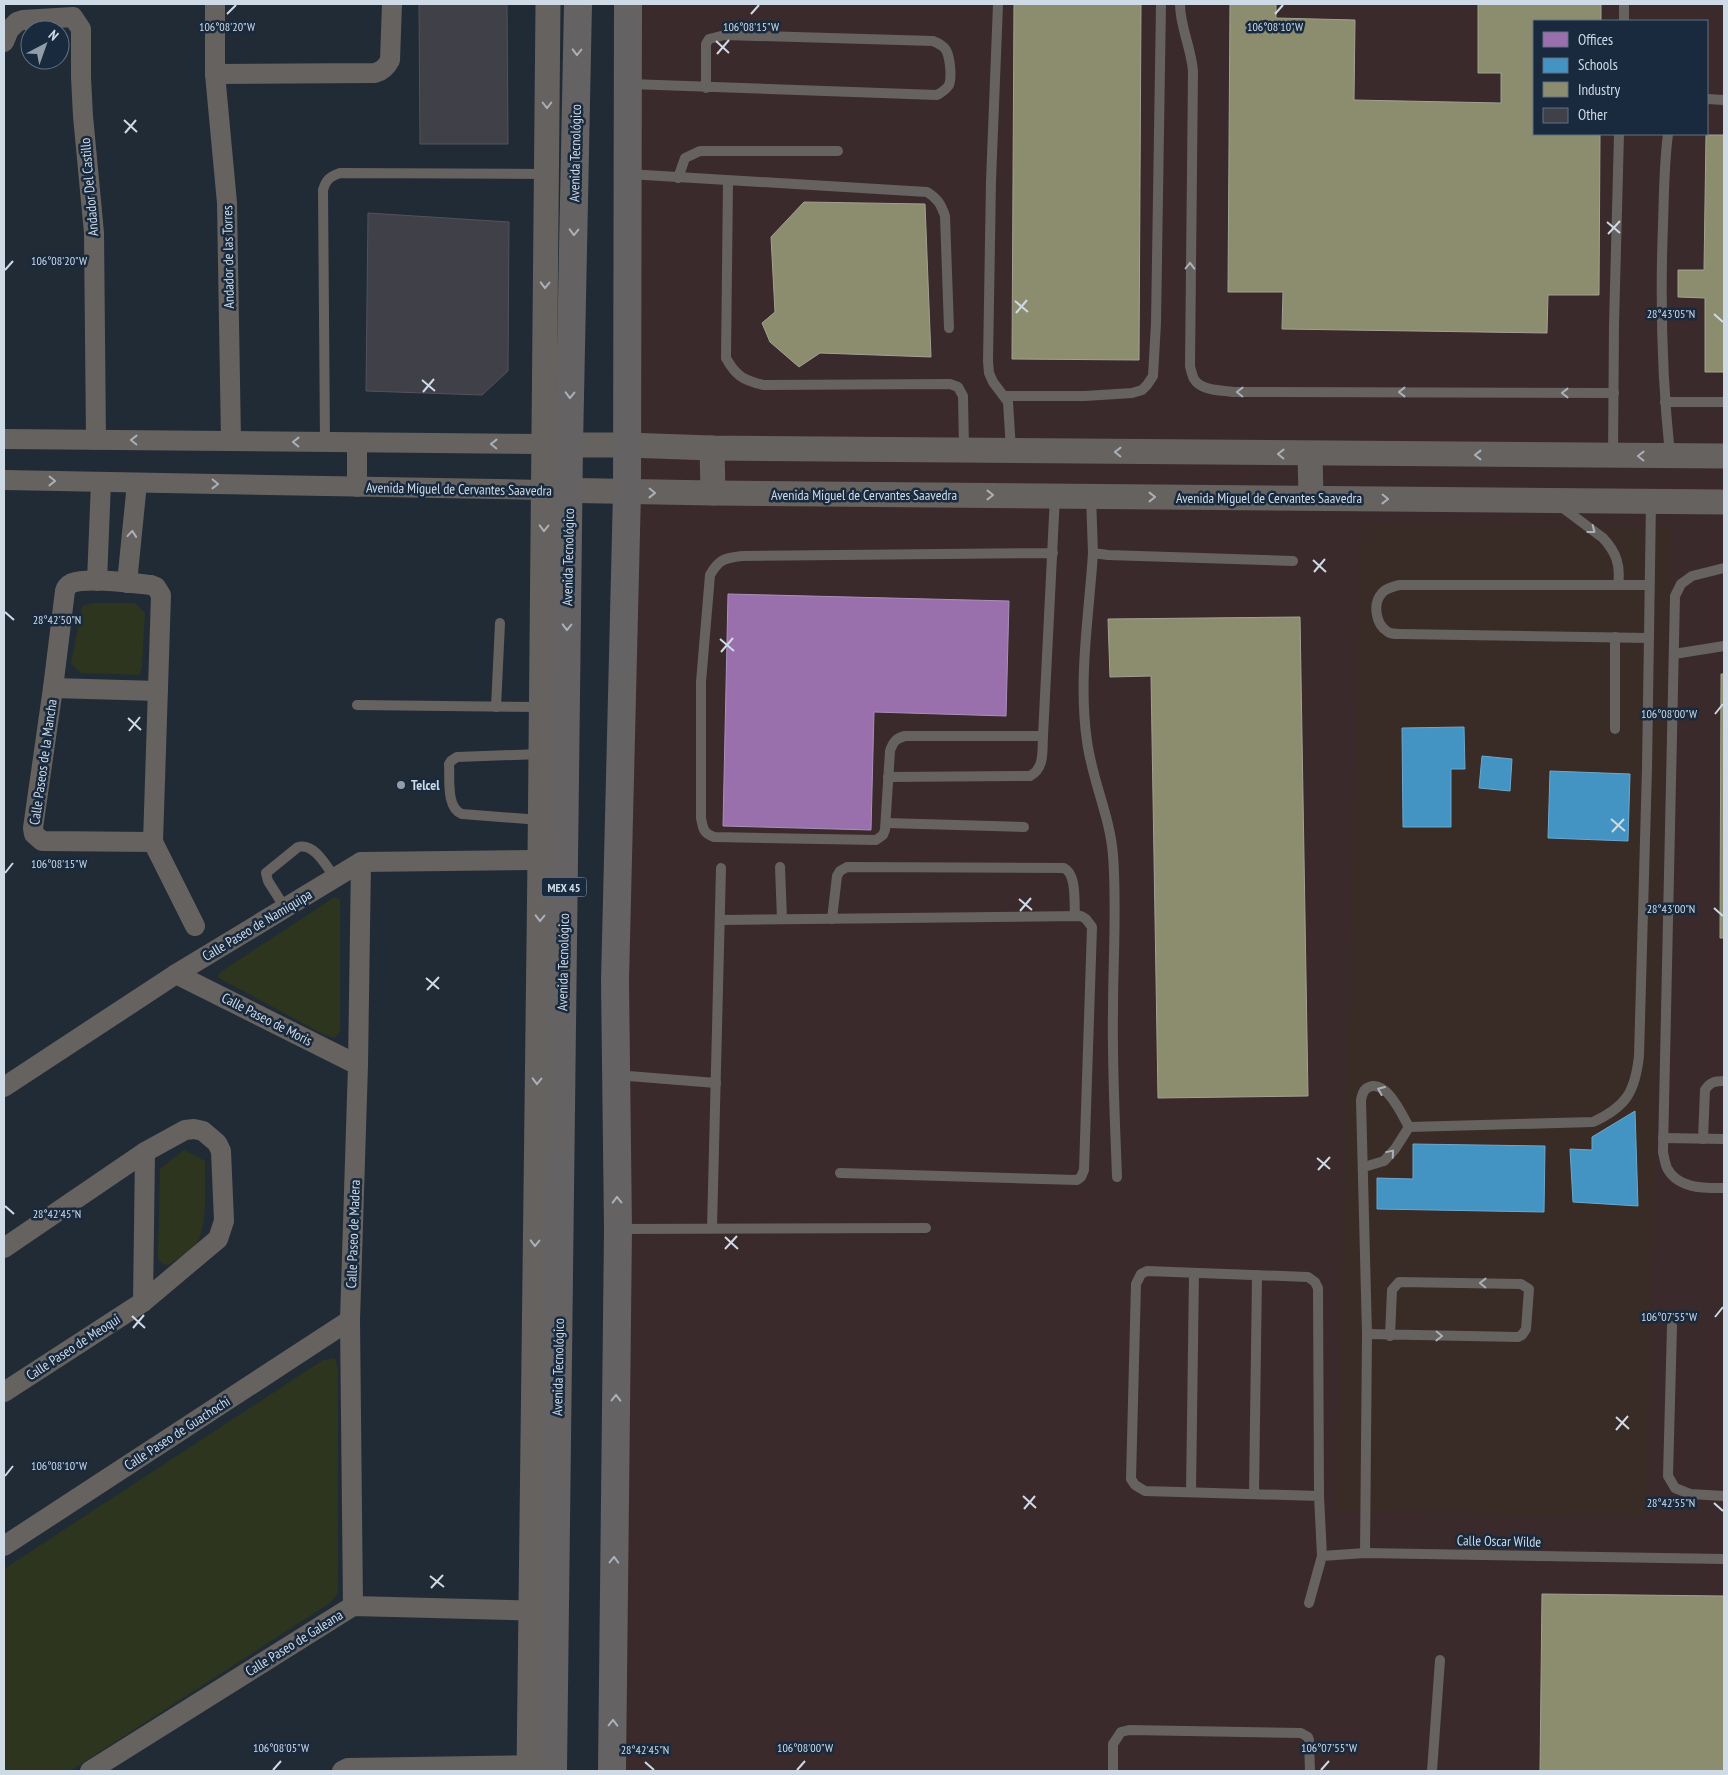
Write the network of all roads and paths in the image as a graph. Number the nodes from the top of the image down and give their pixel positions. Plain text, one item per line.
1 (215, 4) edge
2 (392, 4) edge
3 (548, 4) edge
4 (578, 4) edge
5 (628, 4) edge
6 (998, 4) edge
7 (1160, 4) edge
8 (1180, 4) edge
9 (1624, 4) edge
10 (1624, 20) edge
11 (4, 42) edge
12 (215, 74) junction
13 (628, 84) junction
14 (706, 88) junction
15 (1708, 99) edge
16 (1724, 100) edge
17 (1619, 135) edge
18 (1668, 135) edge
19 (838, 152) dead end
20 (546, 174) junction
21 (627, 174) junction
22 (678, 178) junction
23 (728, 181) junction
24 (949, 328) dead end
25 (1614, 393) junction
26 (1005, 396) junction
27 (1665, 402) junction
28 (1724, 402) edge
29 (4, 439) edge
30 (96, 440) junction
31 (231, 441) junction
32 (325, 442) junction
33 (356, 442) junction
34 (556, 445) junction
35 (626, 445) junction
36 (712, 448) junction
37 (964, 450) junction
38 (1011, 451) junction
39 (1310, 454) junction
40 (1614, 455) junction
41 (1670, 456) junction
42 (1724, 456) edge
43 (4, 480) edge
44 (101, 482) junction
45 (137, 483) junction
46 (357, 487) junction
47 (556, 490) junction
48 (626, 492) junction
49 (713, 493) junction
50 (1055, 496) junction
51 (1091, 496) junction
52 (1311, 498) junction
53 (1553, 501) junction
54 (1651, 501) junction
55 (1723, 505) edge
56 (1053, 552) junction
57 (1093, 553) junction
58 (1293, 561) dead end
59 (1724, 568) edge
60 (96, 581) junction
61 (127, 583) junction
62 (1618, 584) junction
63 (1649, 585) junction
64 (500, 623) dead end
65 (1615, 637) junction
66 (1648, 638) junction
67 (1724, 646) edge
68 (1674, 654) junction
69 (54, 688) junction
70 (158, 691) junction
71 (357, 705) dead end
72 (496, 707) junction
73 (542, 707) junction
74 (1615, 729) dead end
75 (1042, 736) junction
76 (542, 754) junction
77 (888, 777) junction
78 (541, 820) junction
79 (886, 823) junction
80 (1024, 827) dead end
81 (153, 842) junction
82 (540, 860) junction
83 (361, 862) junction
84 (721, 868) dead end
85 (780, 868) dead end
86 (335, 878) junction
87 (285, 908) junction
88 (1075, 916) junction
89 (782, 919) junction
90 (832, 919) junction
91 (720, 920) junction
92 (195, 926) dead end
93 (176, 974) junction
94 (358, 1065) junction
95 (616, 1075) junction
96 (1724, 1080) edge
97 (716, 1083) junction
98 (4, 1087) edge
99 (1409, 1127) junction
100 (1664, 1138) junction
101 (1703, 1139) junction
102 (1724, 1139) edge
103 (145, 1152) junction
104 (1364, 1167) junction
105 (840, 1173) dead end
106 (1117, 1176) dead end
107 (1724, 1188) edge
108 (712, 1228) junction
109 (926, 1228) dead end
110 (618, 1229) junction
111 (4, 1248) edge
112 (1194, 1273) junction
113 (1257, 1275) junction
114 (143, 1302) junction
115 (350, 1320) junction
116 (1672, 1326) dead end
117 (1367, 1334) junction
118 (1390, 1336) junction
119 (4, 1392) edge
120 (1191, 1492) junction
121 (1254, 1494) junction
122 (1319, 1496) junction
123 (1724, 1496) edge
124 (4, 1546) edge
125 (1365, 1553) junction
126 (1322, 1556) junction
127 (1724, 1559) edge
128 (1309, 1603) dead end
129 (353, 1606) junction
130 (542, 1611) junction
131 (1440, 1660) dead end
132 (541, 1768) edge
133 (346, 1770) edge
134 (90, 1771) edge
135 (612, 1771) edge
136 (1113, 1771) edge
137 (1310, 1771) edge
138 (1432, 1771) edge

1 - 12 street, Andador de las Torres
2 - 12 street
3 -> 20 street
4 -> 34 main road, Avenida Tecnológico / MEX 45
5 - 13 main road
6 - 26 lane
7 - 26 lane
25 -> 8 lane
9 - 10 lane
11 - 30 street, Andador Del Castillo
12 - 31 street, Andador de las Torres
13 - 14 lane
13 - 21 main road
14 - 14 lane
15 - 16 lane
17 - 25 lane
18 - 27 lane
19 - 22 lane
20 - 32 lane
20 -> 34 street
21 - 22 lane
21 - 35 main road
22 - 23 lane
23 - 24 lane
23 - 37 lane
25 - 40 lane
26 - 38 lane
27 - 28 lane
27 - 41 lane
29 - 30 street
31 -> 30 street
32 -> 31 street
32 - 33 street
34 -> 33 street
33 - 46 street
34 - 35 street
34 - 47 main road, Avenida Tecnológico / MEX 45
35 - 36 street
35 - 48 main road
36 - 37 street
36 - 49 street
37 - 38 street
39 -> 38 street
40 -> 39 street
39 - 52 street
41 -> 40 street
41 - 42 street
43 -> 44 street, Avenida Miguel de Cervantes Saavedra
44 - 45 street, Avenida Miguel de Cervantes Saavedra
44 - 60 street
45 -> 46 street, Avenida Miguel de Cervantes Saavedra
61 -> 45 street
46 - 47 street, Avenida Miguel de Cervantes Saavedra
47 - 48 street, Avenida Miguel de Cervantes Saavedra
47 -> 73 street
47 -> 130 main road, Avenida Tecnológico / MEX 45
48 -> 49 street, Avenida Miguel de Cervantes Saavedra
48 - 95 main road
49 -> 50 street, Avenida Miguel de Cervantes Saavedra
50 - 51 street, Avenida Miguel de Cervantes Saavedra
50 - 56 lane
51 -> 52 street, Avenida Miguel de Cervantes Saavedra
51 - 57 lane
52 -> 53 street, Avenida Miguel de Cervantes Saavedra
53 - 54 street, Avenida Miguel de Cervantes Saavedra
53 -> 62 lane
54 - 55 street, Avenida Miguel de Cervantes Saavedra
54 - 63 lane
56 - 75 lane
56 - 79 lane
57 - 58 lane
57 - 106 lane
59 - 68 lane
60 - 61 street, Calle Paseos de la Mancha
60 - 69 street, Calle Paseos de la Mancha
61 - 70 street, Calle Paseos de la Mancha
62 - 63 lane
62 - 65 lane
63 - 66 lane
64 - 72 lane
65 - 66 lane
65 - 74 lane
66 - 99 lane
67 - 68 lane
68 - 100 lane
69 - 70 street, Calle Paseos de la Mancha
69 - 81 street, Calle Paseos de la Mancha
70 - 81 street, Calle Paseos de la Mancha
71 - 72 lane
72 - 73 lane
73 - 76 street
75 - 77 lane
75 - 77 lane
76 - 78 street
76 - 78 lane
77 - 79 lane
78 - 82 street
79 - 80 lane
81 - 92 street, Calle Paseos de la Mancha
82 - 83 street
82 -> 130 street
83 - 86 street, Calle Paseo de Namiquipa
83 - 94 street, Calle Paseo de Madera
84 - 91 lane
85 - 89 lane
86 - 87 street, Calle Paseo de Namiquipa
86 - 87 lane
87 - 93 street, Calle Paseo de Namiquipa
88 - 90 lane
88 - 90 lane
88 - 105 lane
89 - 90 lane
89 - 91 lane
91 - 97 lane
93 - 94 street, Calle Paseo de Moris
93 - 98 street, Calle Paseo de Namiquipa
94 - 115 street, Calle Paseo de Madera
95 - 97 lane
110 -> 95 main road
96 - 101 lane
97 - 108 lane
104 -> 99 lane
99 -> 104 lane
100 - 101 lane
100 - 107 lane
101 - 102 lane
103 - 111 street, Calle Paseo de Meoqui
103 - 114 street
103 - 114 street, Calle Paseo de Meoqui
104 - 117 lane
108 - 109 lane
108 - 110 lane
135 -> 110 main road
112 - 113 lane
112 - 120 lane
112 - 120 lane
113 - 121 lane
113 - 122 lane
114 - 119 street, Calle Paseo de Meoqui
115 - 124 street, Calle Paseo de Guachochi
115 - 129 street, Calle Paseo de Madera
116 - 123 lane
117 - 118 lane
117 - 125 lane
118 -> 118 lane
120 - 121 lane
121 - 122 lane
122 - 126 lane
125 - 126 lane, Calle Oscar Wilde
125 - 127 lane, Calle Oscar Wilde
126 - 128 lane
129 - 130 street, Calle Paseo de Galeana
129 - 134 street, Calle Paseo de Galeana
130 - 132 main road, Avenida Tecnológico / MEX 45
131 - 138 lane
132 - 133 street
136 - 137 lane

